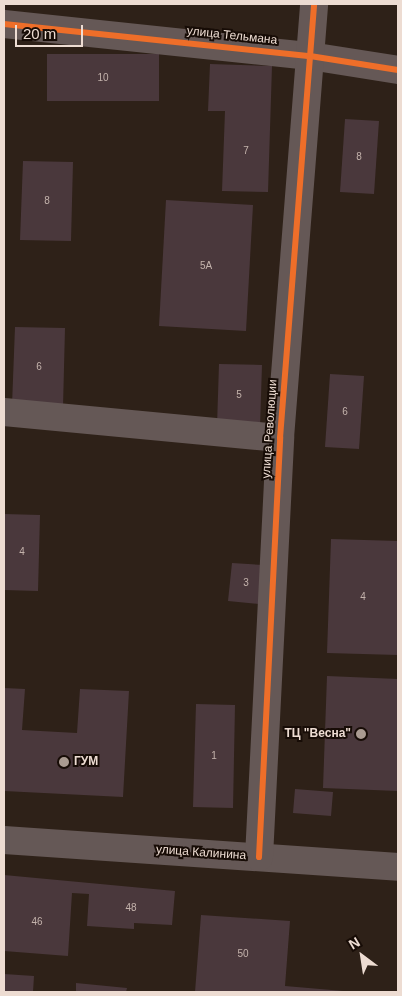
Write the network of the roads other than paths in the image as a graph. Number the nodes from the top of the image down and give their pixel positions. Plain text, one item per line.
1 (314, 4) edge
2 (4, 24) edge
3 (310, 56) junction
4 (398, 70) edge
5 (4, 412) edge
6 (280, 438) junction
7 (4, 840) edge
8 (259, 857) junction
9 (398, 867) edge

1 - 3 street, улица Революции
2 - 3 street, улица Тельмана
3 - 4 street, улица Тельмана
3 - 6 street, улица Революции
5 - 6 street
6 - 8 street, улица Революции
7 - 8 street, улица Калинина
8 - 9 street, улица Калинина

